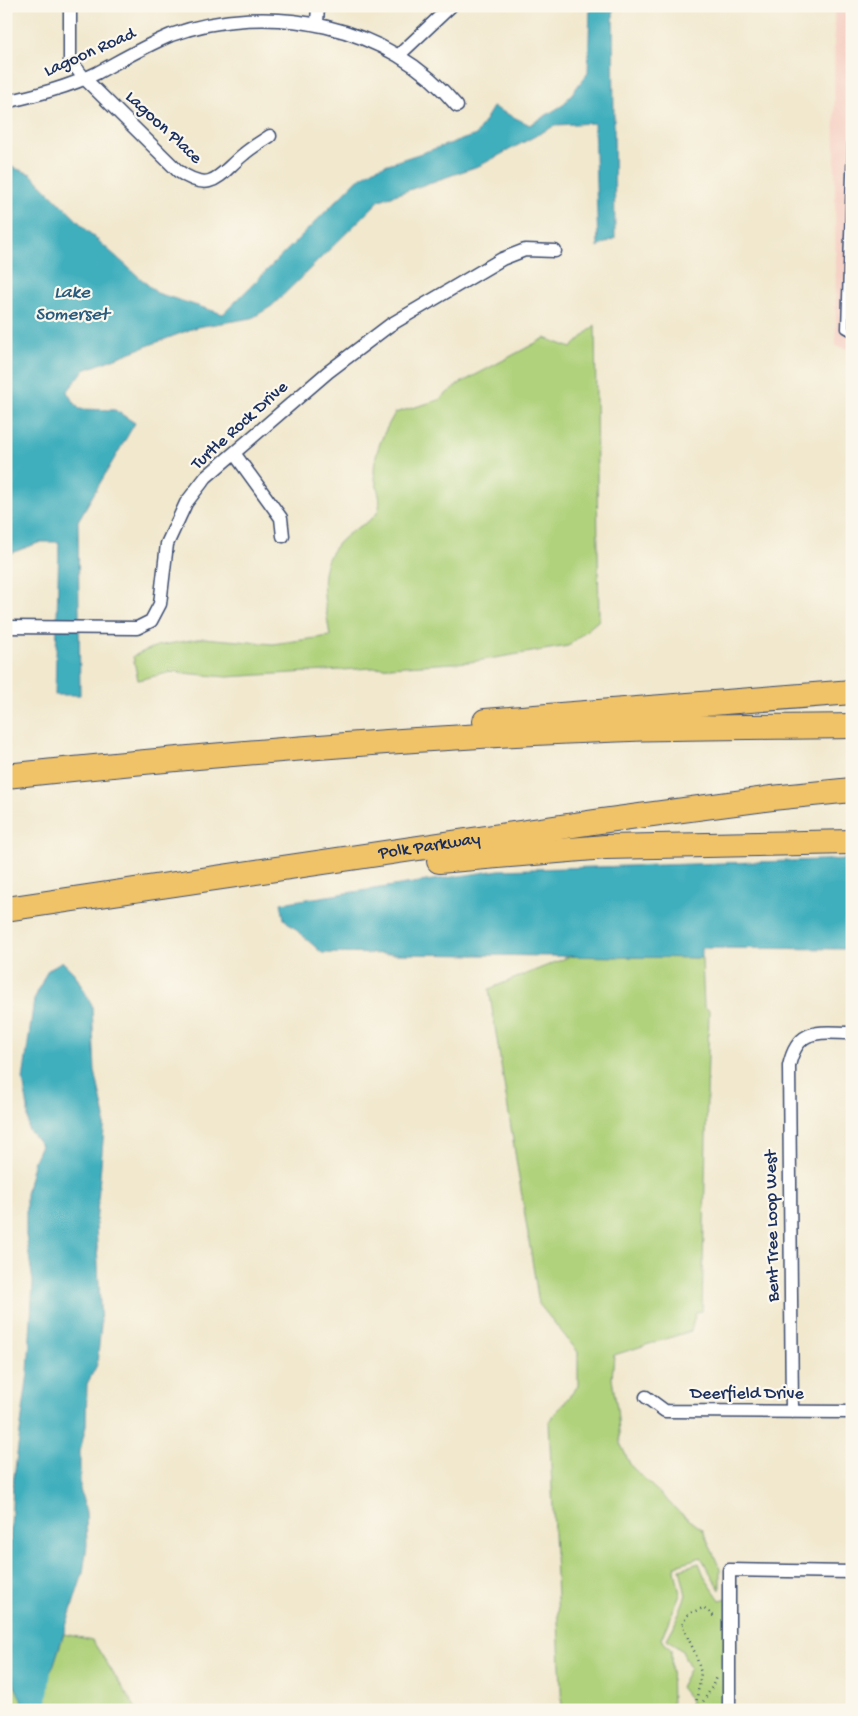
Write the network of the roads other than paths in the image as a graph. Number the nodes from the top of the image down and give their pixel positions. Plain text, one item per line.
1 (70, 6) edge
2 (318, 6) edge
3 (451, 6) edge
4 (317, 23) junction
5 (399, 55) junction
6 (84, 78) junction
7 (6, 102) edge
8 (458, 106) dead end
9 (852, 113) edge
10 (270, 136) dead end
11 (555, 251) dead end
12 (852, 333) edge
13 (234, 453) junction
14 (283, 536) dead end
15 (6, 627) edge
16 (852, 692) edge
17 (852, 726) edge
18 (143, 762) junction
19 (6, 776) edge
20 (852, 790) edge
21 (852, 842) edge
22 (171, 886) junction
23 (6, 909) edge
24 (852, 1033) edge
25 (646, 1397) dead end
26 (792, 1412) junction
27 (852, 1412) edge
28 (852, 1572) edge
29 (729, 1710) edge

1 - 6 street, Lagoon Place
2 - 4 street
3 - 5 street
4 - 5 street, Lagoon Road
4 - 6 street, Lagoon Road
5 - 8 street, Lagoon Road
6 - 7 street, Lagoon Road
6 - 10 street, Lagoon Place
9 - 12 lane
11 - 13 street, Turtle Rock Drive
13 - 14 street
13 - 15 street, Turtle Rock Drive
16 - 18 highway
17 - 18 highway
18 - 19 highway
20 - 22 highway, Polk Parkway
21 - 22 highway
22 - 23 highway, Polk Parkway
24 - 26 street, Bent Tree Loop West
25 - 26 street, Deerfield Drive
26 - 27 street, Deerfield Drive
28 - 29 street

